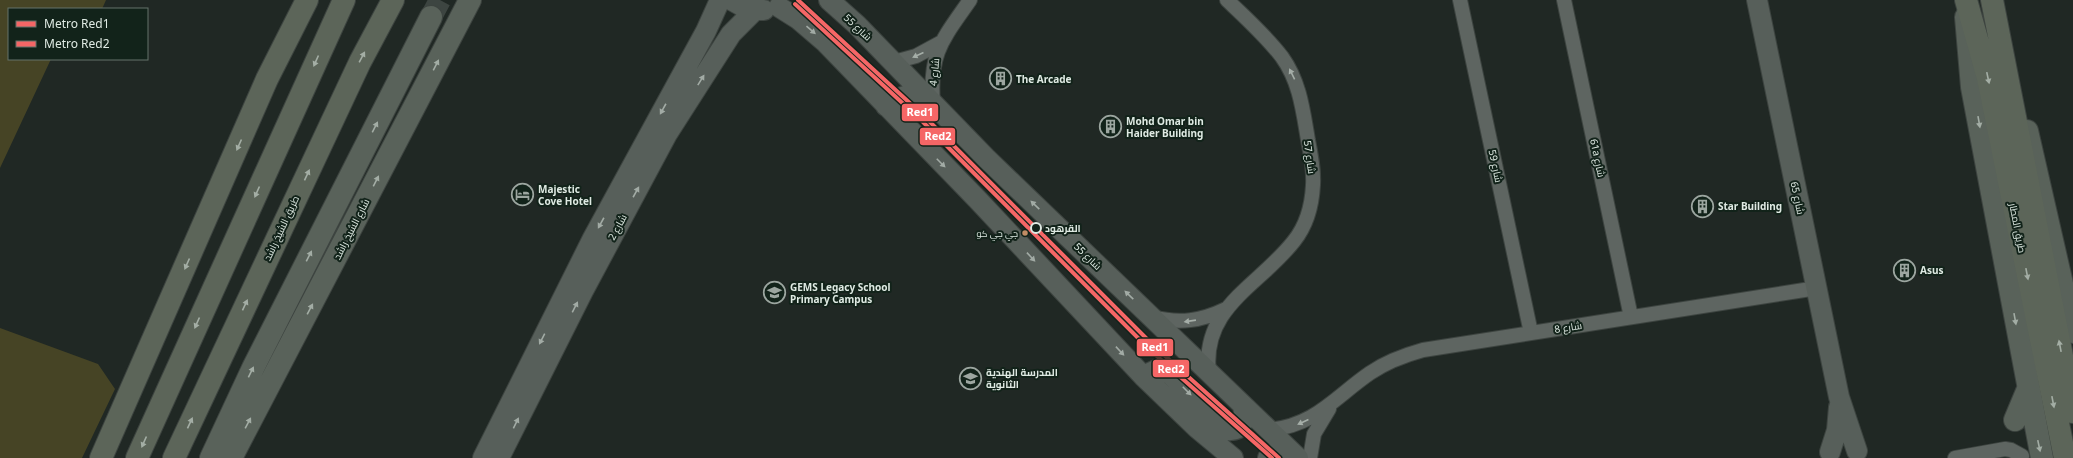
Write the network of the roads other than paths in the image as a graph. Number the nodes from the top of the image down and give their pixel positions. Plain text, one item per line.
1 (292, 0) edge
2 (306, 0) edge
3 (344, 0) edge
4 (393, 0) edge
5 (470, 0) edge
6 (720, 0) edge
7 (731, 0) edge
8 (829, 0) edge
9 (970, 0) edge
10 (1227, 0) edge
11 (1460, 0) edge
12 (1564, 0) edge
13 (1757, 0) edge
14 (1966, 0) edge
15 (785, 4) edge
16 (755, 10) junction
17 (1994, 10) edge
18 (431, 17) tunnel mouth
19 (940, 43) junction
20 (894, 62) junction
21 (267, 79) junction
22 (930, 99) junction
23 (886, 106) junction
24 (1817, 288) junction
25 (1227, 308) junction
26 (1150, 316) junction
27 (1631, 317) junction
28 (2073, 332) edge
29 (1531, 333) junction
30 (1209, 373) junction
31 (1143, 376) junction
32 (2028, 389) junction
33 (1839, 397) junction
34 (1334, 403) junction
35 (1244, 406) junction
36 (2073, 412) edge
37 (2015, 420) dead end
38 (1268, 430) junction
39 (1293, 453) edge
40 (1827, 455) edge
41 (1861, 455) edge
42 (2032, 457) edge
43 (101, 458) edge
44 (137, 458) edge
45 (174, 458) edge
46 (211, 458) edge
47 (231, 458) edge
48 (483, 458) edge
49 (498, 458) edge
50 (1232, 458) edge
51 (1268, 458) edge
52 (1310, 458) edge
53 (1955, 458) edge
54 (2065, 458) edge

1 - 21 highway
2 - 21 highway
3 -> 44 highway
45 -> 4 highway, طريق الشيخ راشد
47 -> 5 main road, شارع الشيخ راشد
6 -> 48 street, شارع 2
7 - 16 street
8 - 20 street, شارع 55
9 - 19 street, شارع 4
25 -> 10 street, شارع 57
11 - 29 street, شارع 59
12 - 27 street, 61a شارع
13 - 24 street, شارع 65
14 -> 32 main road
14 -> 54 highway, طريق المطار
15 - 16 street
15 -> 23 street
49 -> 16 street, شارع 2
17 - 28 main road
36 -> 17 highway, طريق المطار
46 -> 18 main road
19 -> 20 street, شارع 4
19 - 22 street, شارع 4
20 - 22 street, شارع 55
21 -> 43 highway
22 - 23 street
26 -> 22 street, شارع 55
23 -> 31 street
24 - 27 street, شارع 8
24 - 33 street, شارع 65
25 -> 26 street, شارع 57
25 - 30 street, شارع 57
26 - 30 street, شارع 55
27 - 29 street, شارع 8
29 - 34 street, شارع 8
30 - 35 street, شارع 55
31 -> 35 street
31 - 50 street
32 - 37 main road
32 -> 42 main road
33 - 40 street, شارع 65
33 - 41 street, شارع 65
34 -> 38 street, شارع 8
34 - 52 street, شارع 8
35 - 38 street, شارع 55
38 - 39 street, شارع 55
39 - 51 street
40 - 41 street
42 - 53 street

